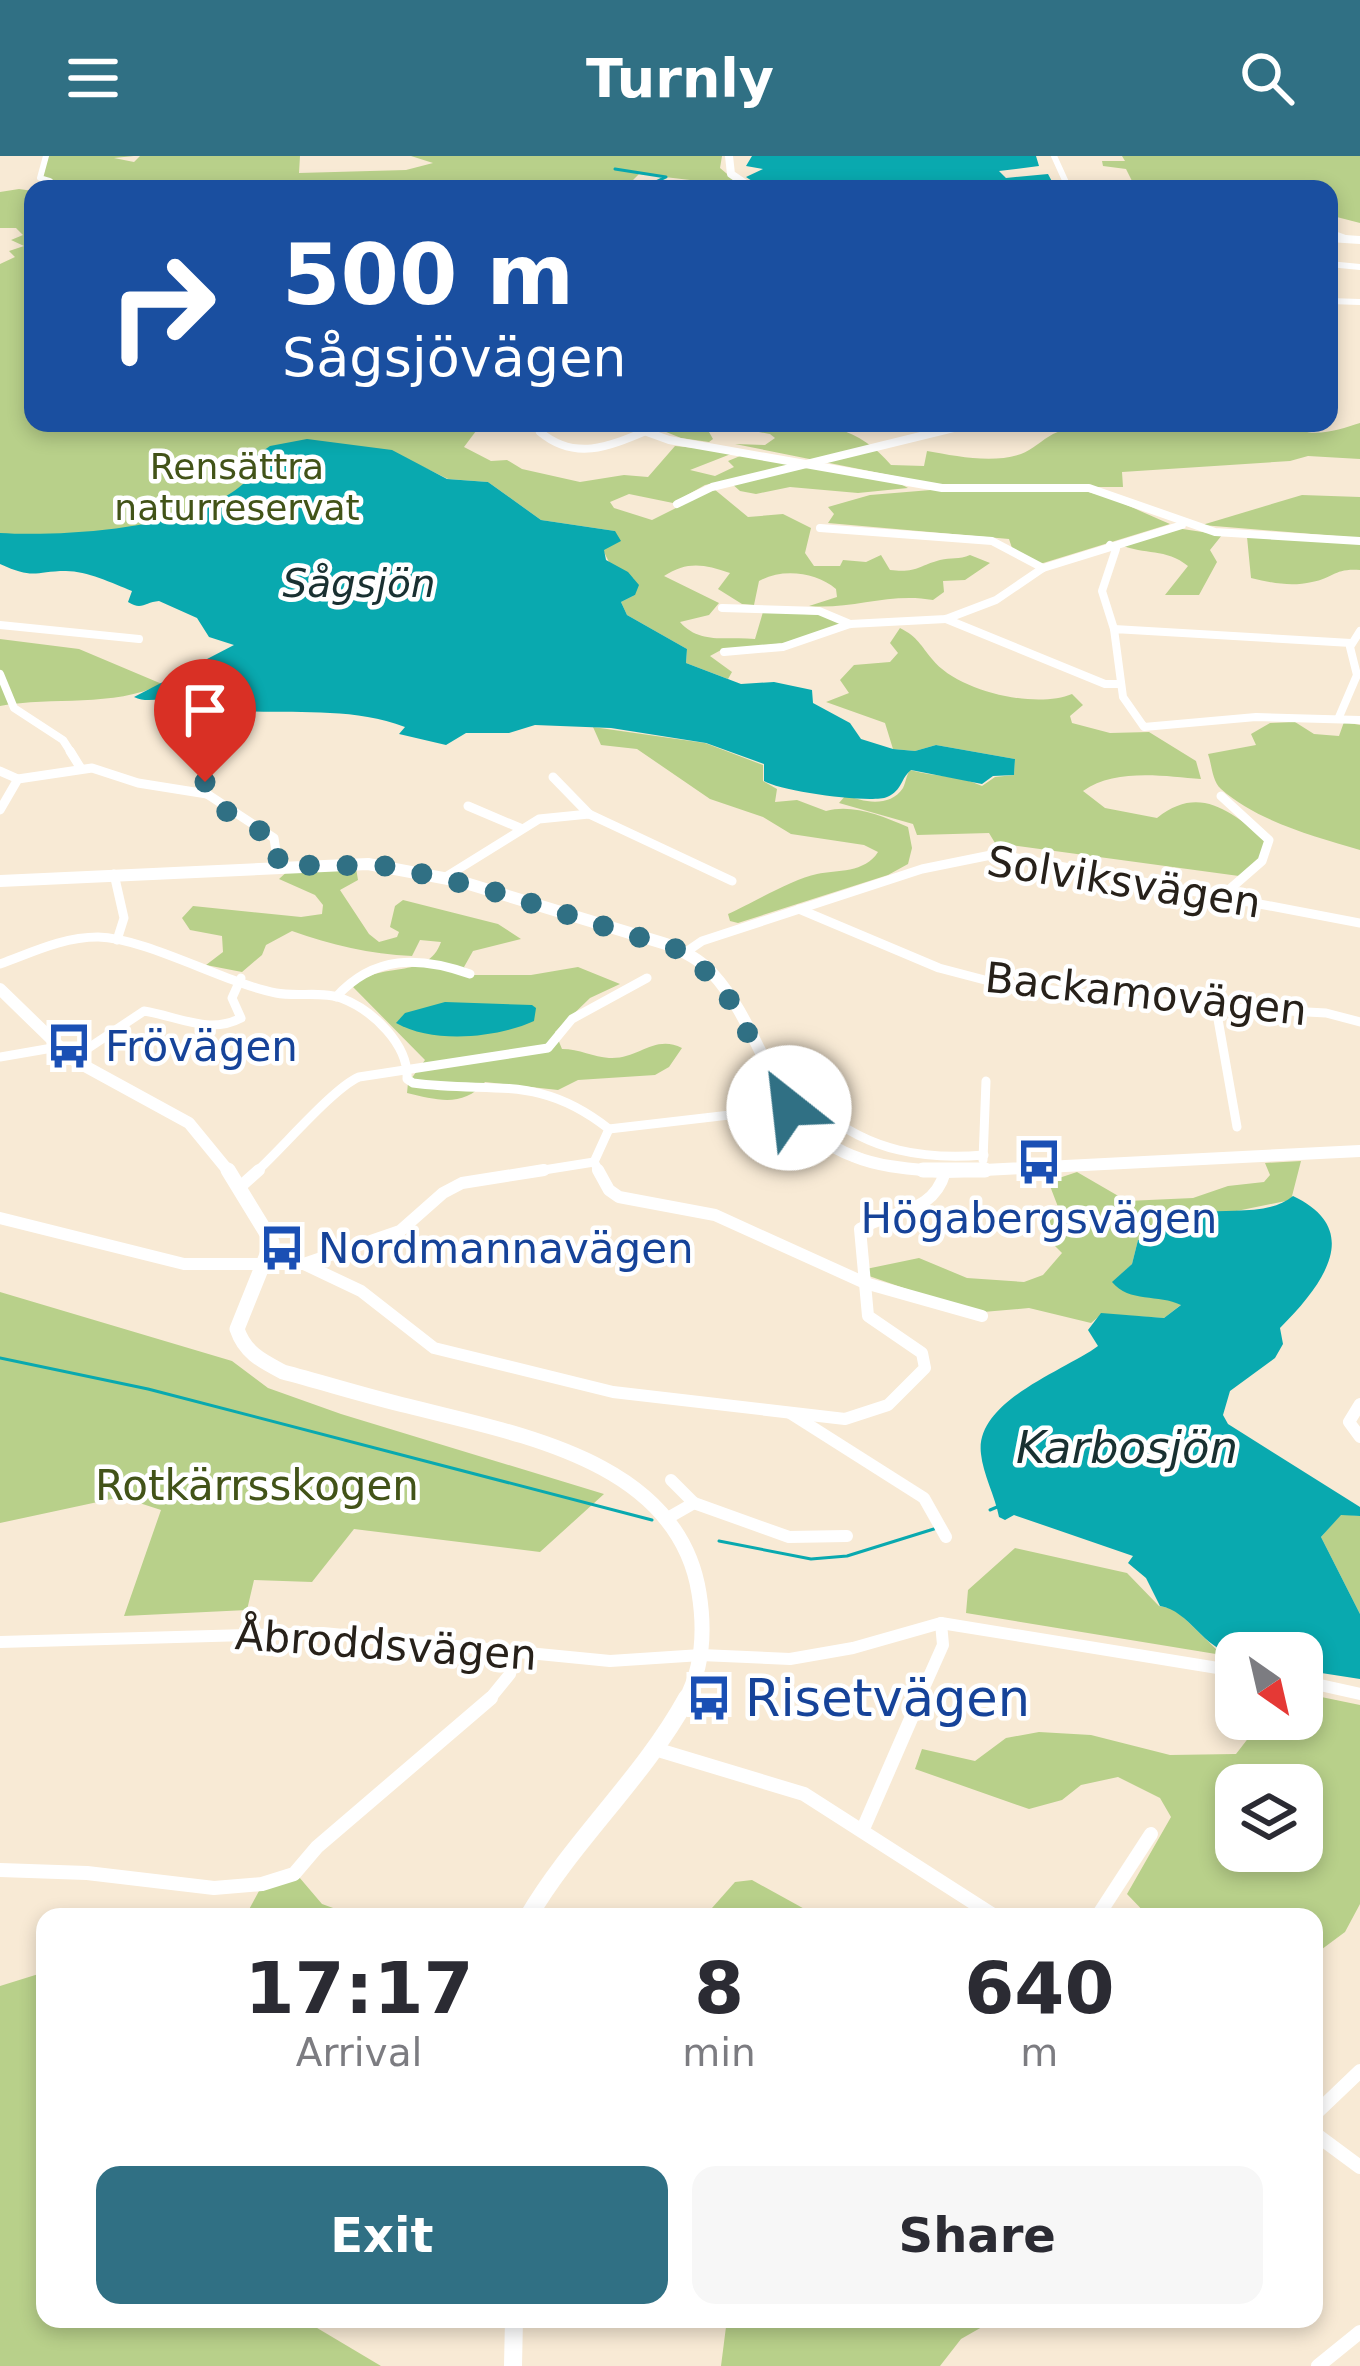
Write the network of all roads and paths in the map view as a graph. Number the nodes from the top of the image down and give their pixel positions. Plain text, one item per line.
1 (541, 432) edge
2 (636, 432) edge
3 (663, 432) edge
4 (938, 432) edge
5 (810, 464) junction
6 (677, 504) dead end
7 (1185, 524) junction
8 (820, 528) dead end
9 (1360, 541) edge
10 (1110, 544) junction
11 (1043, 568) junction
12 (722, 608) dead end
13 (946, 619) junction
14 (850, 623) junction
15 (0, 625) edge
16 (1114, 629) junction
17 (1356, 638) edge
18 (139, 639) dead end
19 (724, 652) dead end
20 (0, 674) edge
21 (1119, 684) junction
22 (1339, 717) junction
23 (1360, 720) edge
24 (239, 730) dead end
25 (80, 767) junction
26 (0, 771) edge
27 (553, 777) dead end
28 (18, 779) junction
29 (207, 794) junction
30 (1221, 796) dead end
31 (468, 806) dead end
32 (0, 810) edge
33 (589, 814) junction
34 (520, 828) junction
35 (278, 865) junction
36 (114, 874) junction
37 (444, 878) junction
38 (0, 881) edge
39 (732, 881) dead end
40 (1222, 895) junction
41 (799, 909) junction
42 (1360, 923) edge
43 (118, 940) junction
44 (686, 952) junction
45 (0, 964) edge
46 (470, 974) dead end
47 (241, 978) junction
48 (647, 978) dead end
49 (0, 989) edge
50 (336, 997) junction
51 (1216, 1008) junction
52 (1360, 1022) edge
53 (58, 1047) junction
54 (0, 1057) edge
55 (72, 1059) junction
56 (407, 1069) junction
57 (986, 1081) dead end
58 (789, 1108) junction
59 (823, 1112) dead end
60 (1237, 1127) dead end
61 (609, 1130) junction
62 (1360, 1151) edge
63 (595, 1162) junction
64 (983, 1162) junction
65 (945, 1172) junction
66 (241, 1186) junction
67 (0, 1218) edge
68 (267, 1261) junction
69 (304, 1264) junction
70 (865, 1283) junction
71 (982, 1316) dead end
72 (1360, 1404) edge
73 (787, 1411) junction
74 (1360, 1437) edge
75 (671, 1480) dead end
76 (694, 1503) junction
77 (666, 1519) junction
78 (848, 1536) dead end
79 (946, 1538) dead end
80 (941, 1623) junction
81 (0, 1642) edge
82 (515, 1654) junction
83 (700, 1655) junction
84 (1215, 1668) edge
85 (1323, 1686) edge
86 (1360, 1694) edge
87 (655, 1750) junction
88 (863, 1829) junction
89 (1151, 1834) dead end
90 (0, 1870) edge
91 (534, 1908) edge
92 (982, 1908) edge
93 (1103, 1908) edge
94 (1360, 2071) edge
95 (1323, 2106) edge
96 (1323, 2140) edge
97 (1360, 2167) edge
98 (514, 2328) edge
99 (1360, 2332) edge
100 (513, 2366) edge
101 (1318, 2366) edge

1 - 2 street
3 - 5 street
4 - 5 street
5 - 6 street
5 - 7 street
7 - 9 street
7 - 10 street
8 - 11 street
10 - 11 street
10 - 16 street
11 - 13 street
12 - 14 street
13 - 14 street
13 - 21 street
14 - 19 street
15 - 18 street
16 - 17 street
16 - 21 street
17 - 22 street
20 - 25 street
21 - 22 street
22 - 23 street
24 - 29 street
25 - 28 street
25 - 29 street
26 - 28 street
27 - 33 street
28 - 32 street
29 - 35 street
30 - 40 street
31 - 34 street
33 - 34 street
33 - 39 street
34 - 37 street
35 - 36 street
35 - 37 street
36 - 38 street
36 - 43 street
37 - 44 street
40 - 41 street, Solviksvägen
40 - 42 street, Solviksvägen
41 - 44 street, Solviksvägen
41 - 51 street, Backamovägen
43 - 45 street
43 - 47 street
44 - 58 street
46 - 50 street
47 - 50 street
47 - 55 street
48 - 56 street
49 - 53 street
50 - 56 street
51 - 52 street, Backamovägen
51 - 60 street
53 - 54 street
53 - 55 street
55 - 66 street
56 - 61 street
56 - 66 street
57 - 64 street
58 - 61 street
58 - 65 street
59 - 64 street
61 - 63 street
62 - 64 street
63 - 69 street
63 - 70 street
64 - 65 street
65 - 70 street
66 - 68 street
67 - 68 street
68 - 69 street
68 - 77 street
69 - 73 street
70 - 71 street
70 - 73 street
72 - 74 street
73 - 79 street
75 - 76 street
76 - 77 street
76 - 78 street
77 - 83 street
80 - 83 street, Åbroddsvägen
80 - 84 street
80 - 88 street
81 - 82 street, Åbroddsvägen
82 - 83 street, Åbroddsvägen
82 - 90 street
83 - 87 street
85 - 86 street
87 - 88 street
87 - 91 street
88 - 92 street
89 - 93 street
94 - 95 street
96 - 97 street
98 - 100 street
99 - 101 street

